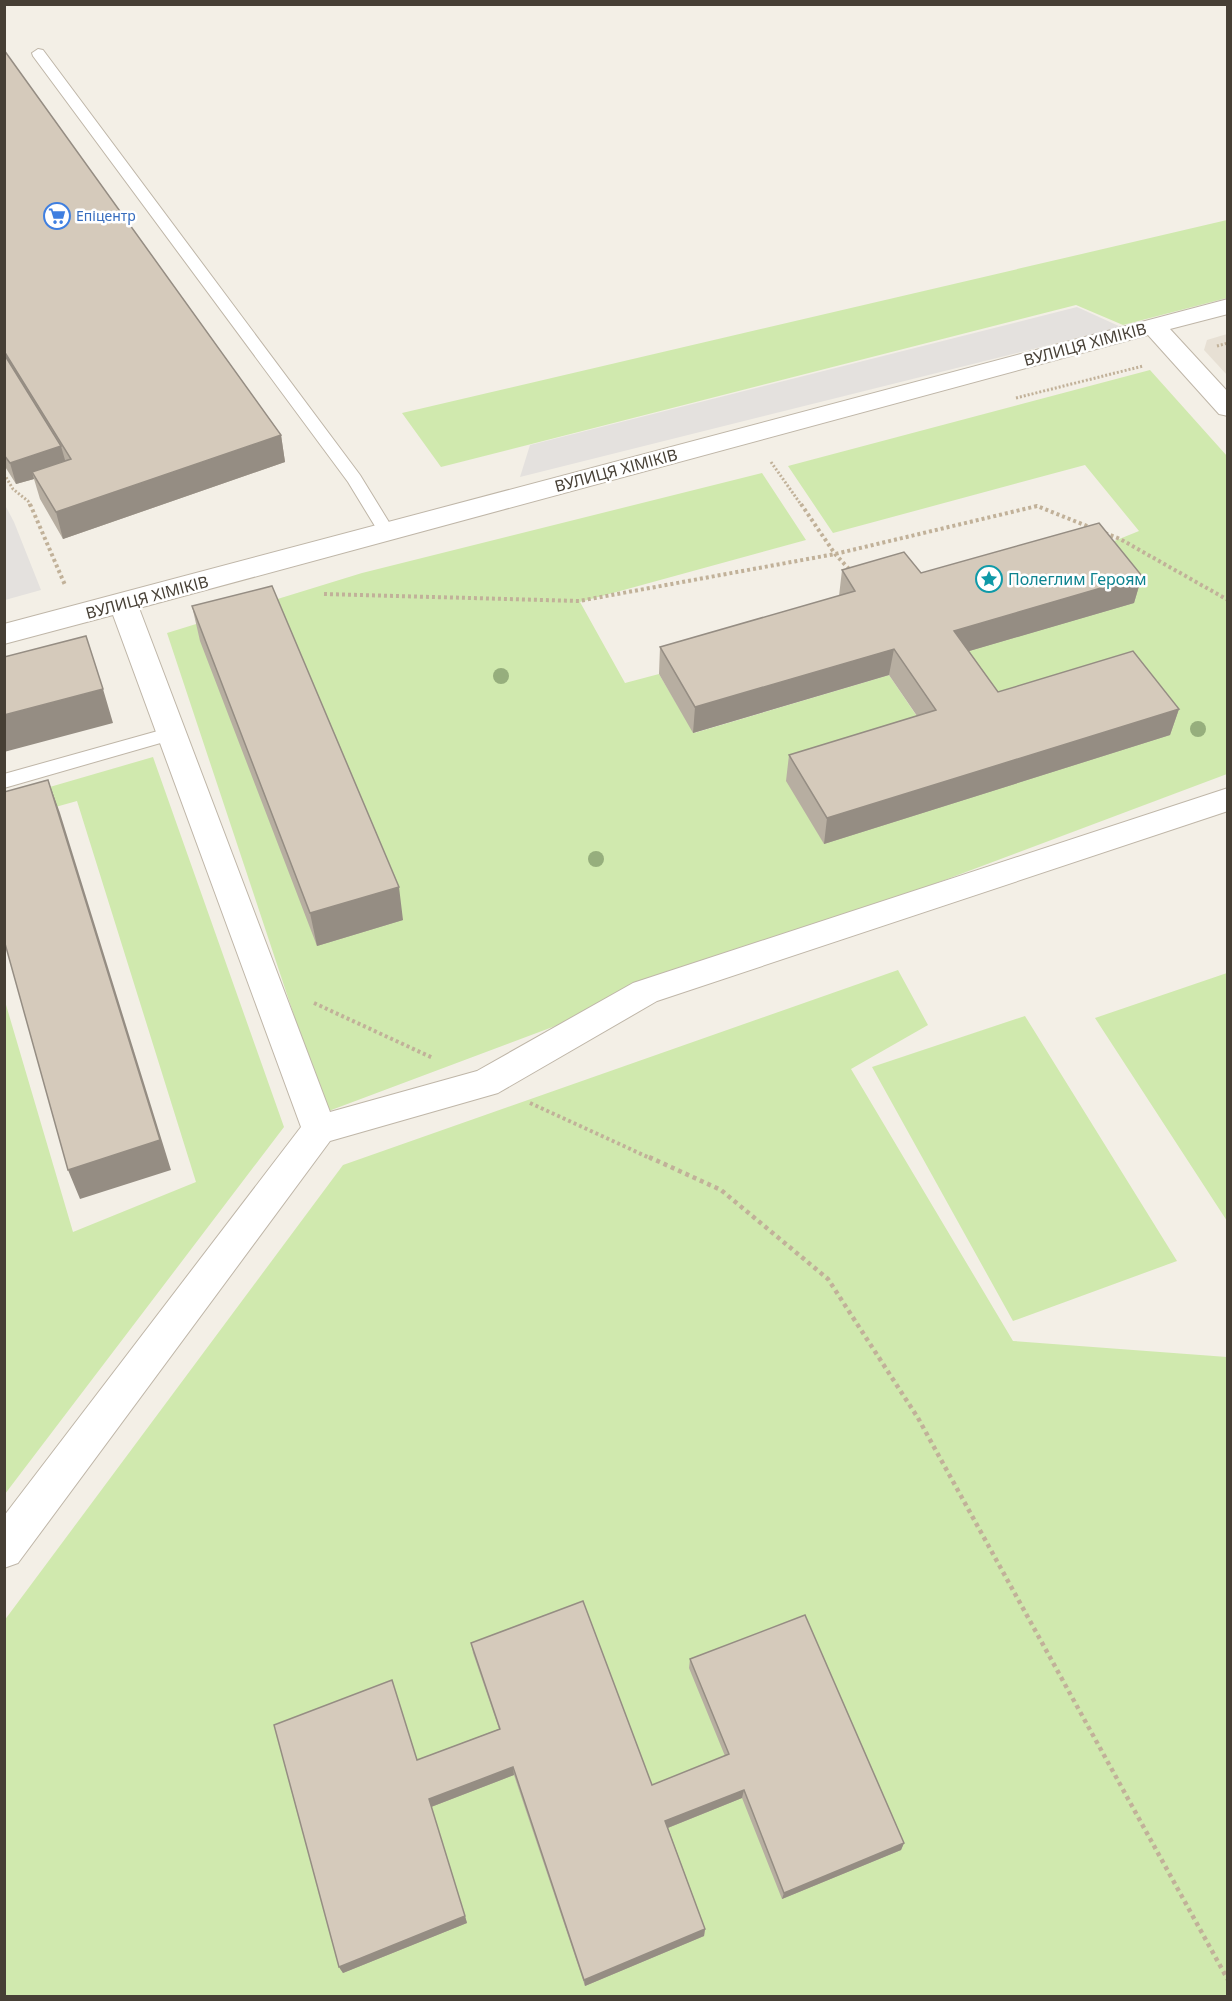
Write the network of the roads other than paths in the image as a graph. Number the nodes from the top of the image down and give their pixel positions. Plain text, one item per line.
1 (38, 53) dead end
2 (1227, 306) edge
3 (1152, 326) junction
4 (1227, 408) edge
5 (387, 532) junction
6 (123, 603) junction
7 (4, 634) edge
8 (172, 733) junction
9 (4, 781) edge
10 (1227, 799) edge
11 (319, 1130) junction
12 (4, 1549) edge

1 - 5 lane
2 - 3 street, ВУЛИЦЯ ХІМІКІВ
3 - 4 street
3 - 5 street, ВУЛИЦЯ ХІМІКІВ
5 - 6 street, ВУЛИЦЯ ХІМІКІВ
6 - 7 street, ВУЛИЦЯ ХІМІКІВ
6 - 8 street
8 - 9 lane
8 - 11 street
10 - 11 street
11 - 12 street

